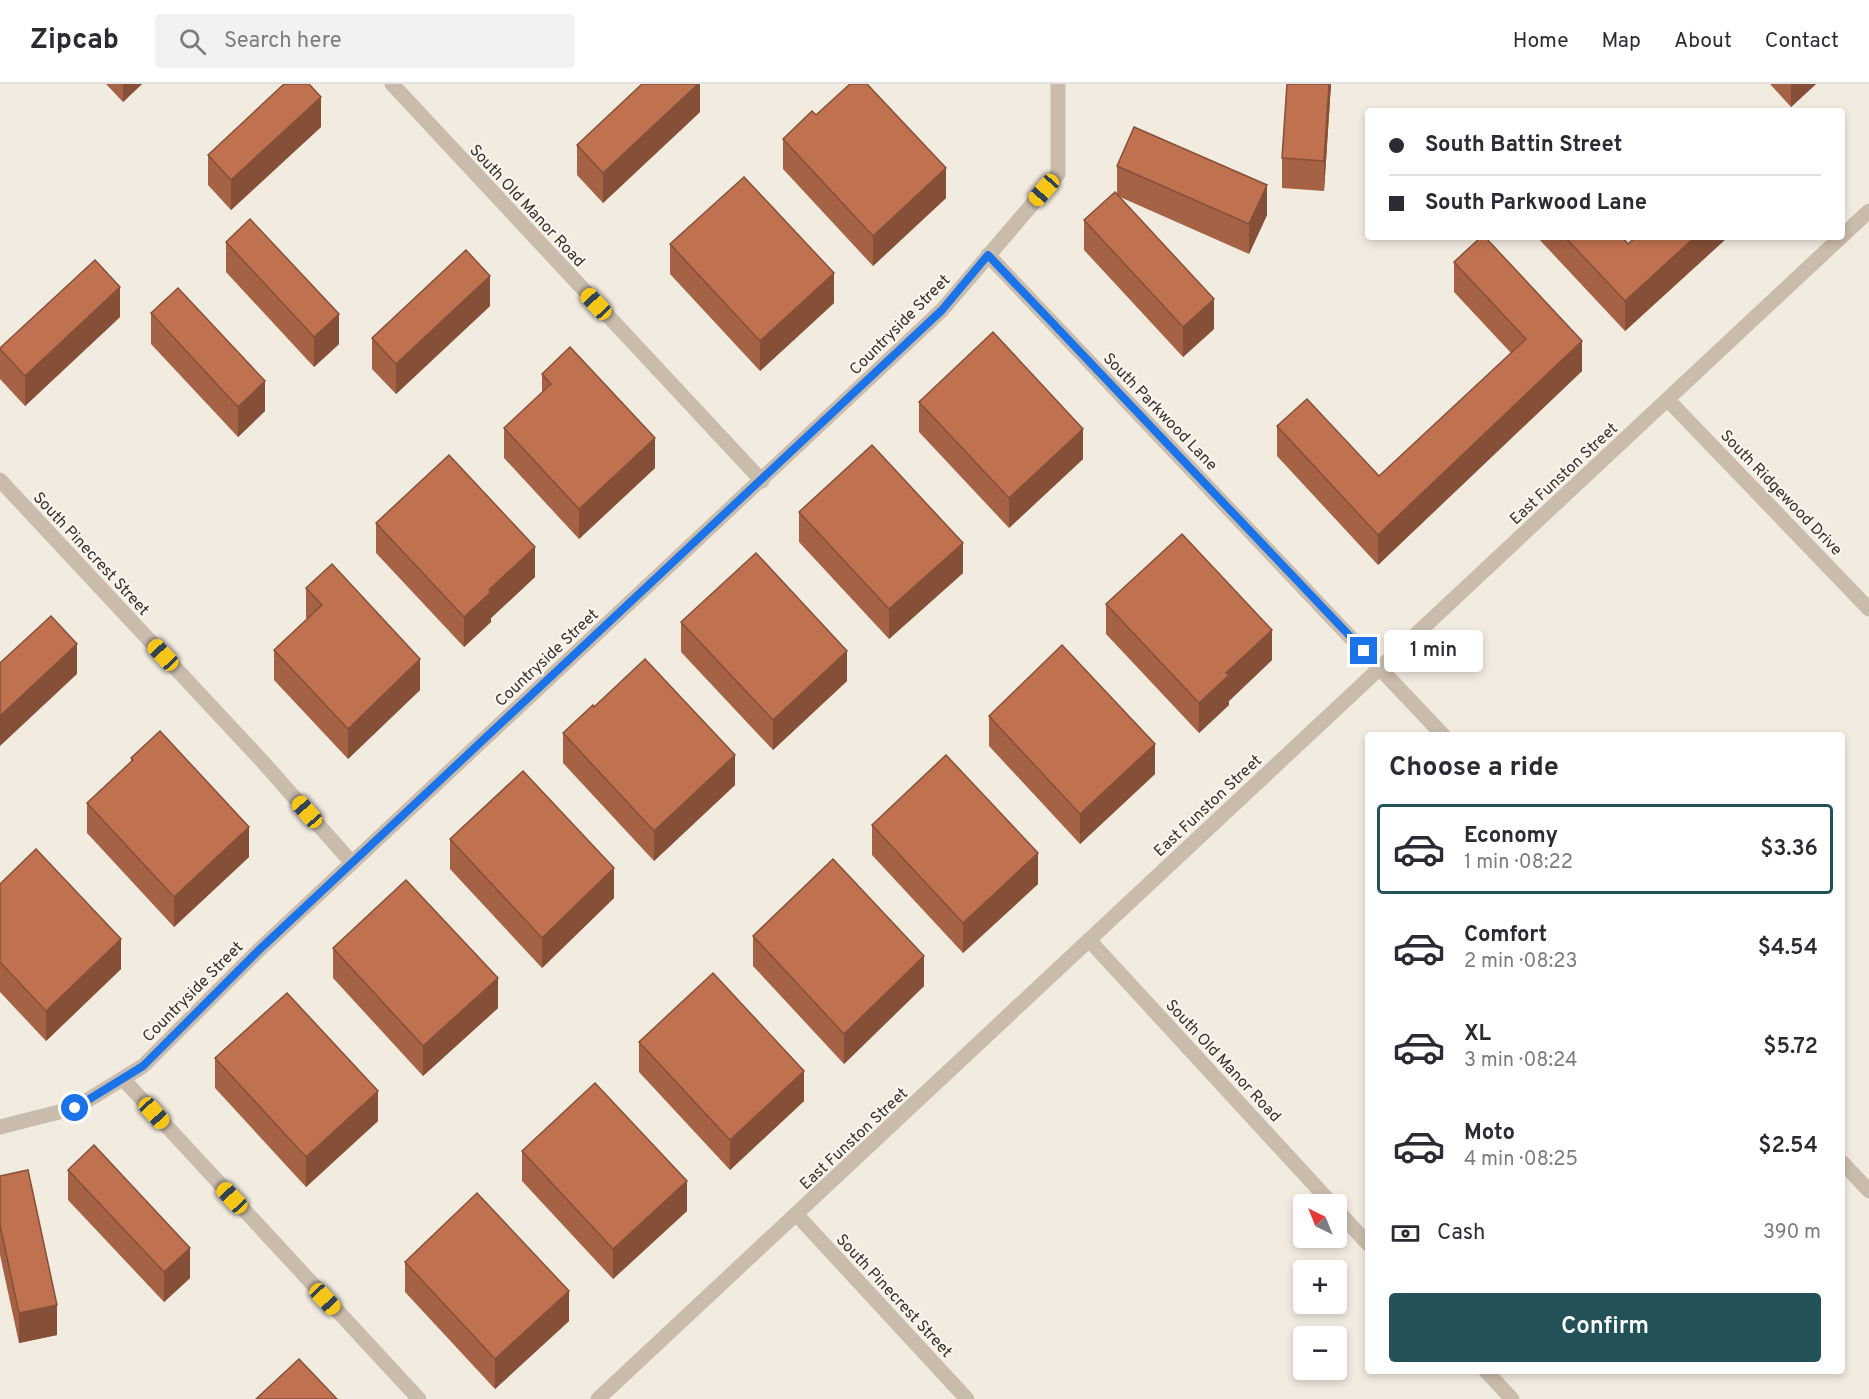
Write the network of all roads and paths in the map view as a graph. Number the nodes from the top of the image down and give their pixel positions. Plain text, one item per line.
1 (392, 84) edge
2 (1058, 84) edge
3 (1869, 211) edge
4 (1845, 234) edge
5 (1839, 240) edge
6 (988, 255) junction
7 (1668, 400) junction
8 (0, 480) edge
9 (762, 481) junction
10 (1869, 609) edge
11 (1380, 668) junction
12 (1440, 732) edge
13 (352, 863) junction
14 (1089, 940) junction
15 (123, 1079) junction
16 (0, 1127) edge
17 (1845, 1165) edge
18 (1869, 1191) edge
19 (1323, 1194) edge
20 (797, 1215) junction
21 (1347, 1221) edge
22 (1365, 1241) edge
23 (1489, 1374) edge
24 (419, 1399) edge
25 (598, 1399) edge
26 (967, 1399) edge
27 (1512, 1399) edge

1 - 9 street, South Old Manor Road
2 - 6 street
3 - 4 street, East Funston Street
5 - 7 street, East Funston Street
6 - 9 street, Countryside Street
6 - 11 street, South Parkwood Lane
7 - 10 street, South Ridgewood Drive
7 - 11 street, East Funston Street
8 - 13 street, South Pinecrest Street
9 - 13 street, Countryside Street
11 - 12 street, South Parkwood Lane
11 - 14 street, East Funston Street
13 - 15 street, Countryside Street
14 - 19 street, South Old Manor Road
14 - 20 street, East Funston Street
15 - 16 street, Countryside Street
15 - 24 street
17 - 18 street
20 - 25 street, East Funston Street
20 - 26 street, South Pinecrest Street
21 - 22 street
23 - 27 street

